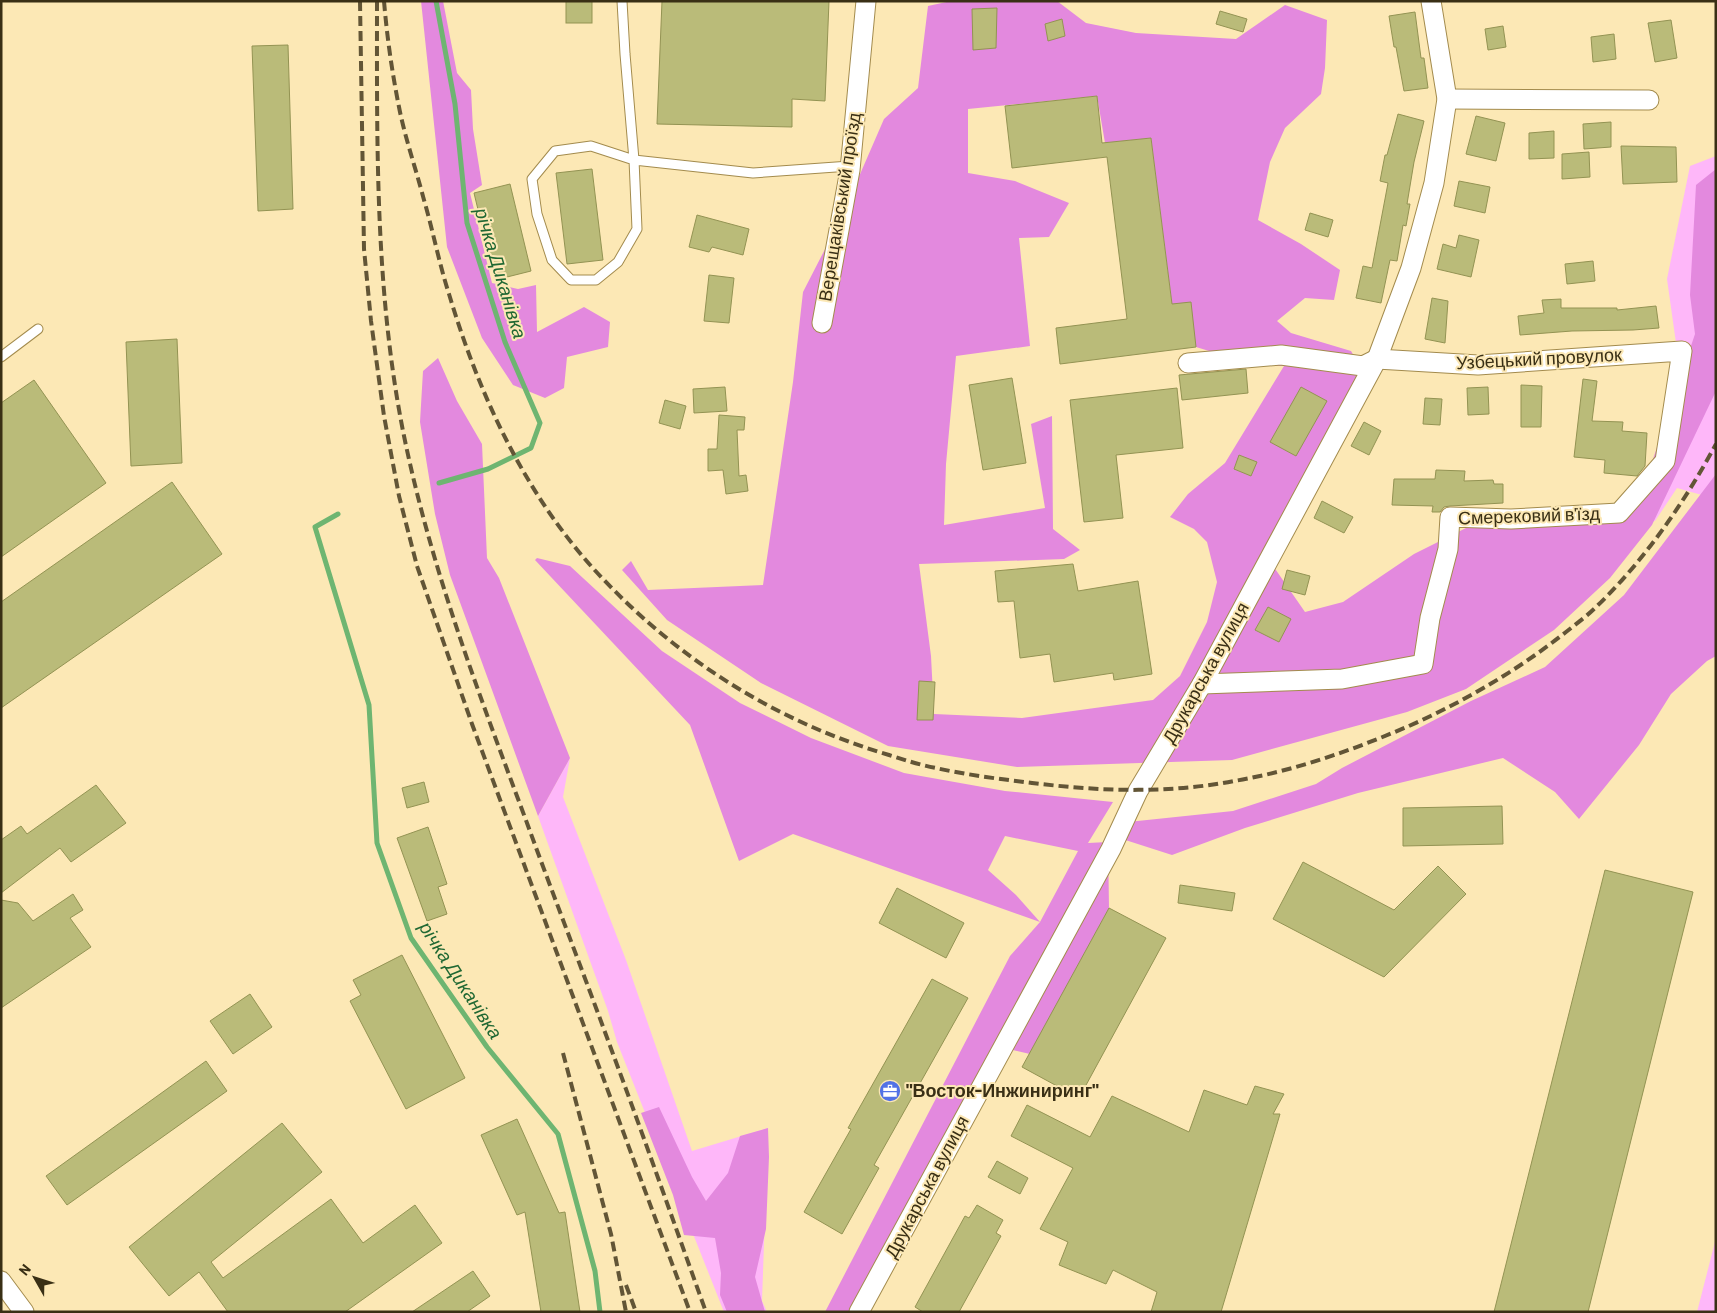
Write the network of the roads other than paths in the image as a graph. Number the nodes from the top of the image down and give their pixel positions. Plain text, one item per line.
1 (622, 1) edge
2 (866, 1) edge
3 (1432, 1) edge
4 (1447, 99) junction
5 (1650, 100) dead end
6 (634, 160) junction
7 (850, 166) junction
8 (822, 323) dead end
9 (38, 329) dead end
10 (1682, 351) joint
11 (1, 357) edge
12 (1377, 359) junction
13 (1188, 363) dead end
14 (1202, 684) junction
15 (1, 1281) edge
16 (24, 1312) edge
17 (859, 1312) edge

1 - 6 lane
2 - 7 street, Верещаківський проїзд
3 - 4 street, Друкарська вулиця
4 - 5 street
4 - 12 street, Друкарська вулиця
6 - 6 lane
6 - 7 lane
7 - 8 street, Верещаківський проїзд
9 - 11 lane
10 - 12 street, Узбецький провулок
10 - 14 street, Смерековий в'їзд
12 - 13 street, Узбецький провулок
12 - 14 street, Друкарська вулиця
14 - 17 street, Друкарська вулиця
15 - 16 street

